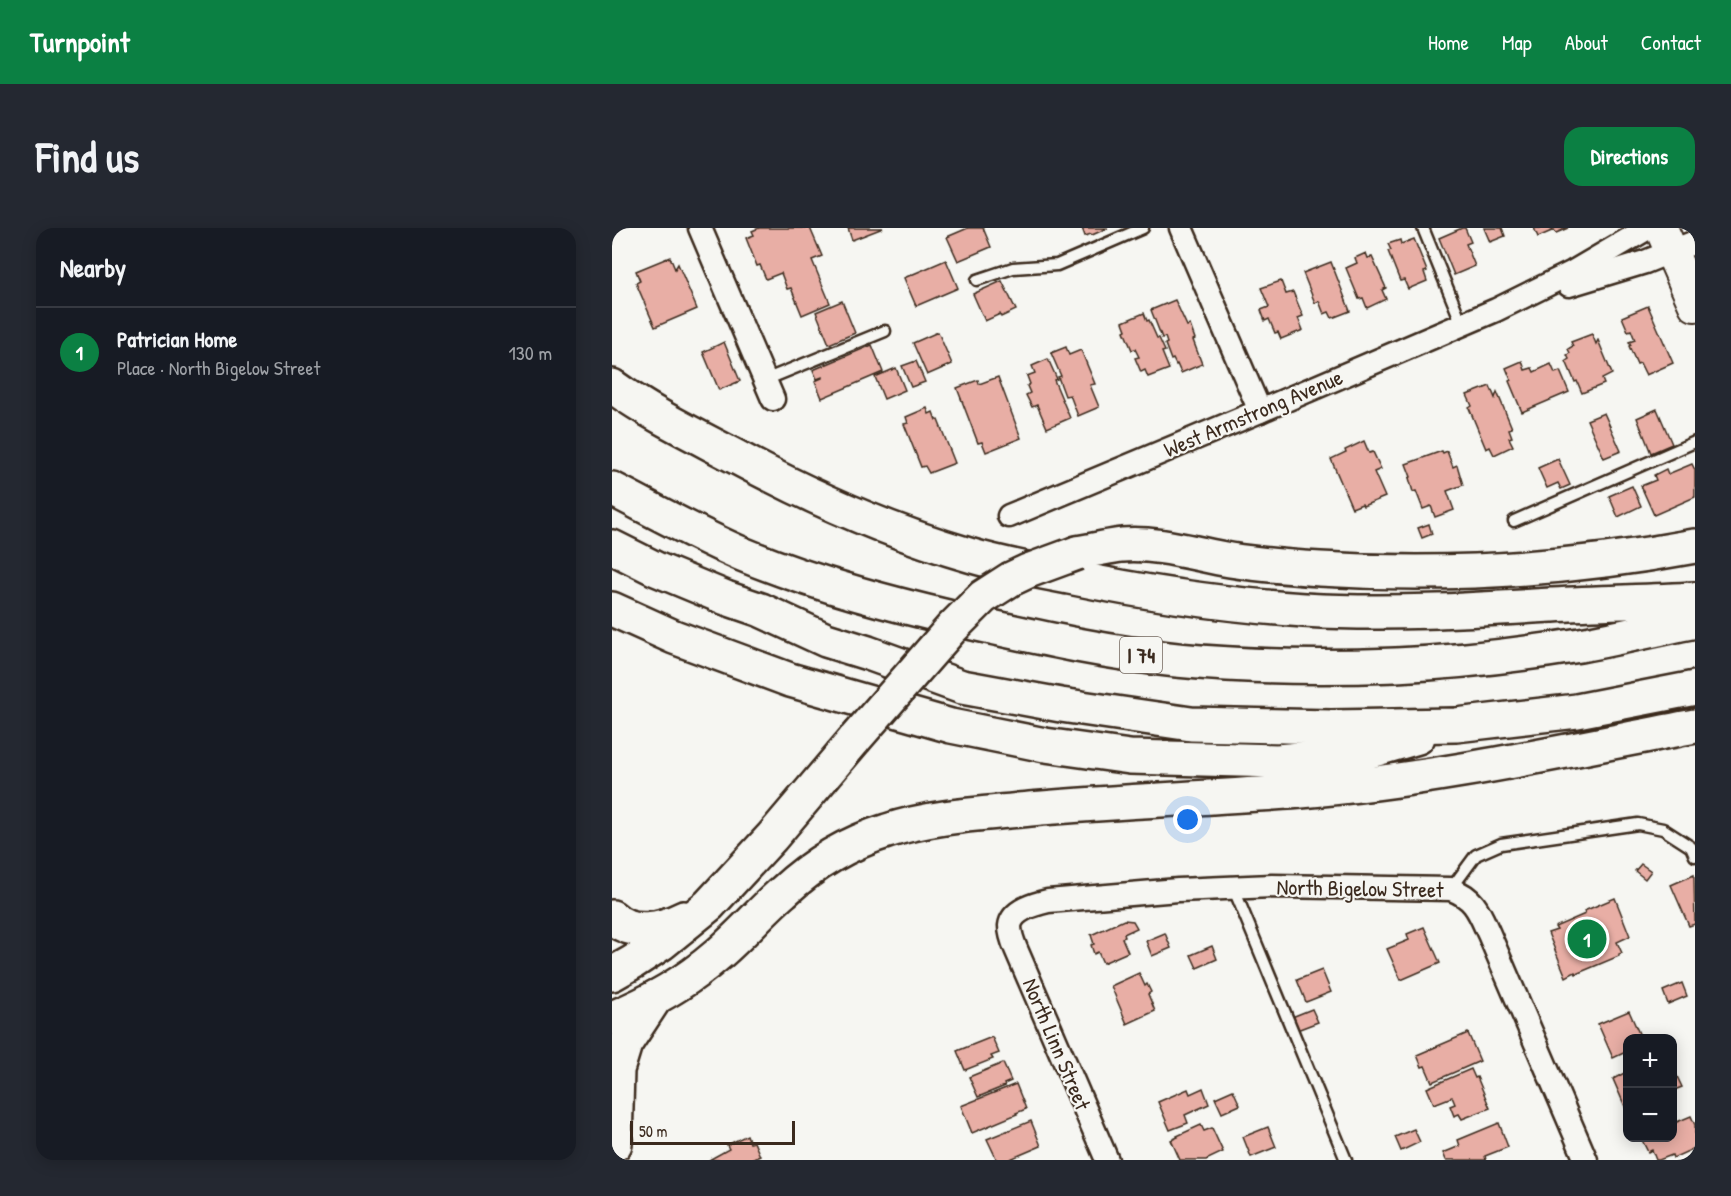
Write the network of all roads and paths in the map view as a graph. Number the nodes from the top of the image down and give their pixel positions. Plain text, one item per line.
1 (700, 228) edge
2 (1143, 228) edge
3 (1181, 228) edge
4 (1423, 228) edge
5 (1648, 228) edge
6 (1676, 241) edge
7 (977, 280) dead end
8 (1695, 305) edge
9 (1496, 310) junction
10 (1462, 324) junction
11 (885, 331) dead end
12 (612, 386) edge
13 (769, 389) joint
14 (1260, 411) junction
15 (1695, 442) edge
16 (612, 489) edge
17 (1009, 516) dead end
18 (1514, 521) dead end
19 (1695, 546) edge
20 (612, 547) edge
21 (1695, 599) edge
22 (612, 609) edge
23 (1695, 621) edge
24 (1695, 688) edge
25 (1456, 726) junction
26 (1695, 726) edge
27 (1695, 856) edge
28 (1233, 887) junction
29 (1450, 889) junction
30 (709, 905) junction
31 (612, 917) edge
32 (1010, 927) joint
33 (612, 974) edge
34 (656, 997) junction
35 (612, 1018) edge
36 (615, 1146) edge
37 (1107, 1160) edge
38 (1346, 1160) edge
39 (1586, 1160) edge

1 - 13 street
2 - 7 lane
3 - 14 street
4 - 10 lane
5 - 9 street, West Armstrong Avenue
6 - 8 street
6 - 9 street, West Armstrong Avenue
9 - 10 street, West Armstrong Avenue
10 - 14 street, West Armstrong Avenue
11 - 13 lane
12 - 21 highway
14 - 17 street, West Armstrong Avenue
15 - 18 lane
16 - 23 highway, I 74
19 - 30 highway, bridge
20 - 25 highway
22 - 25 highway
24 - 25 highway
26 - 34 highway
27 - 29 lane
28 - 29 street, North Bigelow Street
28 - 32 street, North Bigelow Street
28 - 38 lane
29 - 39 street, North Bigelow Street
30 - 31 highway
30 - 33 highway
32 - 37 street, North Linn Street
34 - 35 highway
34 - 36 highway

